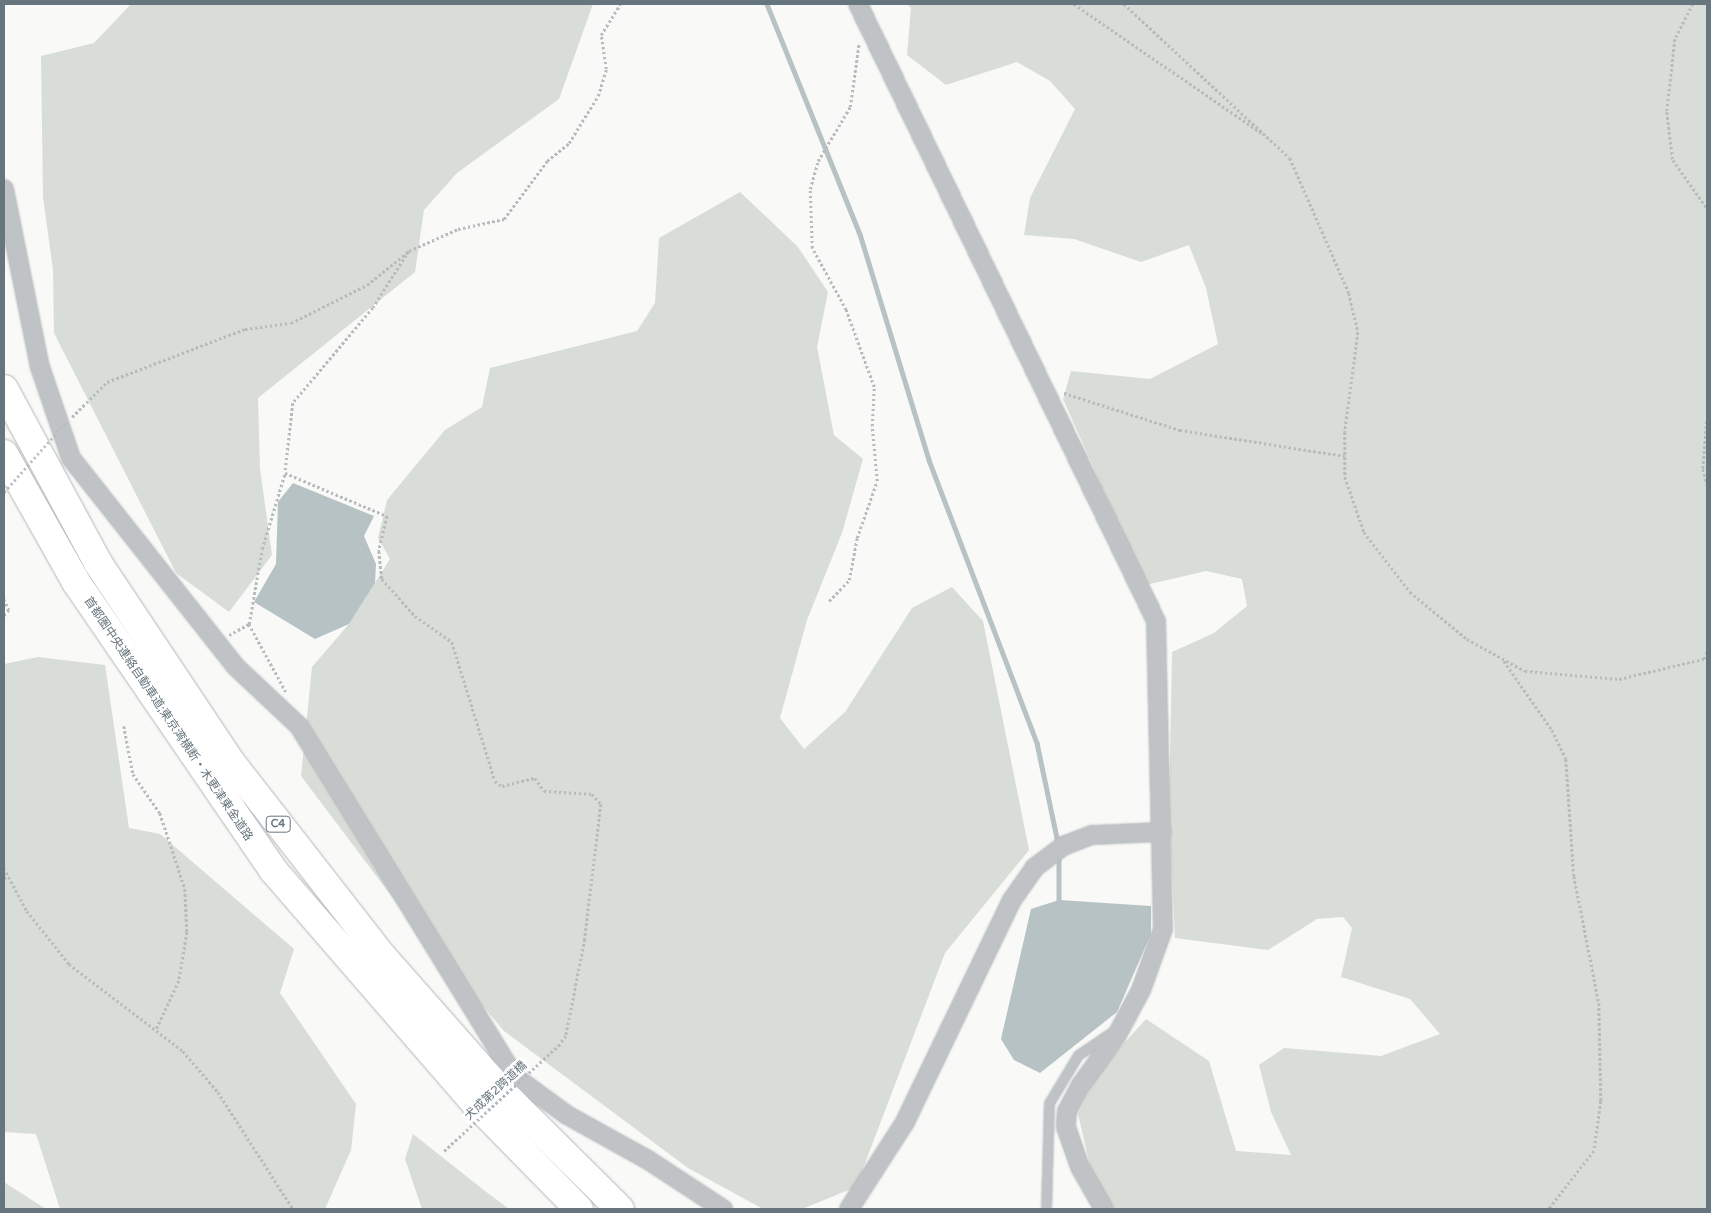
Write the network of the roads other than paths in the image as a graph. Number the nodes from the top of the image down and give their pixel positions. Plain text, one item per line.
1 (858, 4) edge
2 (4, 189) edge
3 (4, 389) edge
4 (4, 454) edge
5 (4, 475) edge
6 (76, 582) junction
7 (1162, 832) junction
8 (1124, 1023) junction
9 (579, 1209) edge
10 (620, 1209) edge
11 (723, 1209) edge
12 (849, 1209) edge
13 (1046, 1209) edge
14 (1104, 1209) edge

1 - 7 street
2 - 11 street
3 - 10 highway, C4
4 - 6 highway, 首都圏中央連絡自動車道;東京湾横断・木更津東金道路 / C4
5 - 6 highway
6 - 9 highway, 首都圏中央連絡自動車道;東京湾横断・木更津東金道路 / C4
7 - 8 street
7 - 12 street
8 - 13 lane
8 - 14 street

